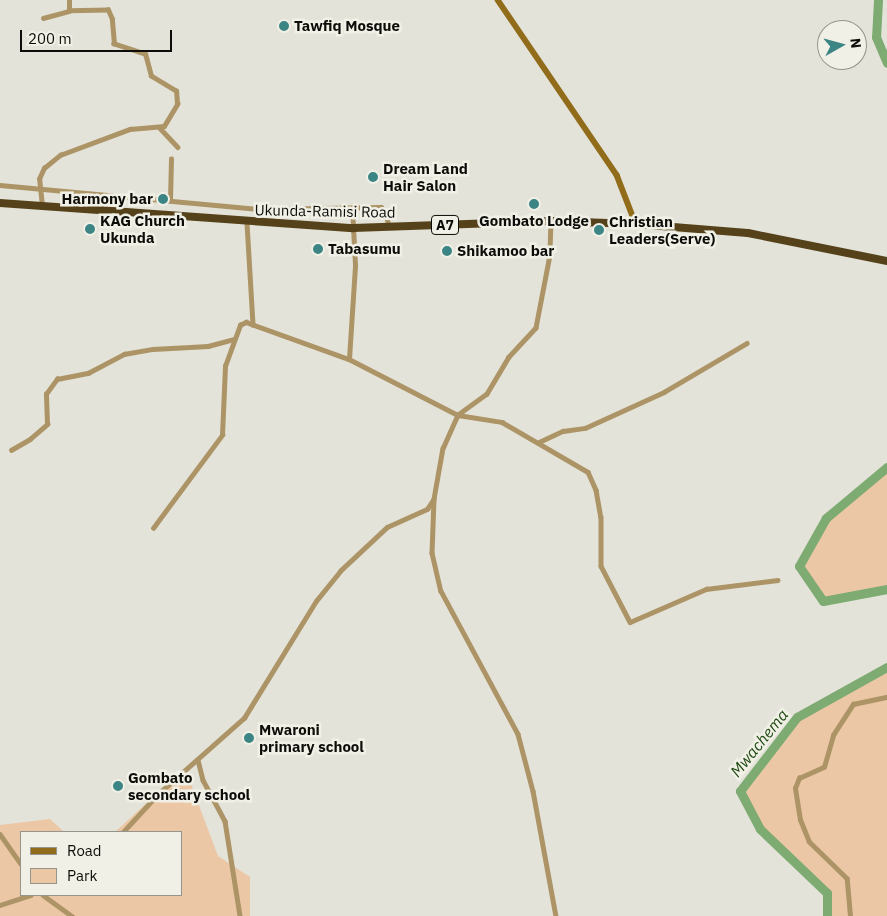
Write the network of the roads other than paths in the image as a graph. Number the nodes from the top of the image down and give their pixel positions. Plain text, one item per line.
1 (69, 0) edge
2 (498, 0) edge
3 (69, 11) junction
4 (43, 18) dead end
5 (160, 128) junction
6 (178, 147) dead end
7 (171, 159) dead end
8 (0, 185) edge
9 (41, 189) junction
10 (106, 197) junction
11 (170, 200) junction
12 (0, 203) edge
13 (42, 206) junction
14 (352, 208) junction
15 (103, 211) junction
16 (551, 221) junction
17 (247, 223) junction
18 (636, 224) junction
19 (389, 227) junction
20 (353, 228) junction
21 (887, 261) edge
22 (253, 325) junction
23 (234, 339) junction
24 (748, 343) dead end
25 (349, 359) junction
26 (458, 415) junction
27 (539, 442) junction
28 (11, 450) dead end
29 (434, 499) junction
30 (153, 528) dead end
31 (777, 580) dead end
32 (887, 697) edge
33 (198, 760) junction
34 (124, 831) edge
35 (0, 834) edge
36 (20, 863) edge
37 (27, 896) edge
38 (44, 896) edge
39 (0, 905) edge
40 (72, 916) edge
41 (240, 916) edge
42 (556, 916) edge
43 (850, 916) edge

1 - 3 street
2 - 18 street
3 - 4 street
3 - 5 street
5 - 6 street
5 - 9 street
7 - 11 street
8 - 9 street
9 - 10 street
9 - 13 street
10 - 11 street
10 - 15 street
11 - 14 street
12 - 13 highway, Ukunda-Ramisi Road / A7
13 - 15 highway, Ukunda-Ramisi Road / A7
14 - 19 street
14 - 20 street
15 - 17 highway, Ukunda-Ramisi Road / A7
16 - 18 highway, Ukunda-Ramisi Road / A7
16 - 19 highway, Ukunda-Ramisi Road / A7
16 - 26 street
17 - 20 highway, Ukunda-Ramisi Road / A7
17 - 22 street
18 - 21 highway, Ukunda-Ramisi Road / A7
19 - 20 highway, Ukunda-Ramisi Road / A7
20 - 25 street
22 - 23 street
22 - 25 street
23 - 28 street
23 - 30 street
24 - 27 street
25 - 26 street
26 - 27 street
26 - 29 street
27 - 31 street
29 - 33 street
29 - 42 street
32 - 43 street
33 - 34 street
33 - 41 street
35 - 36 street
37 - 39 street
38 - 40 street

